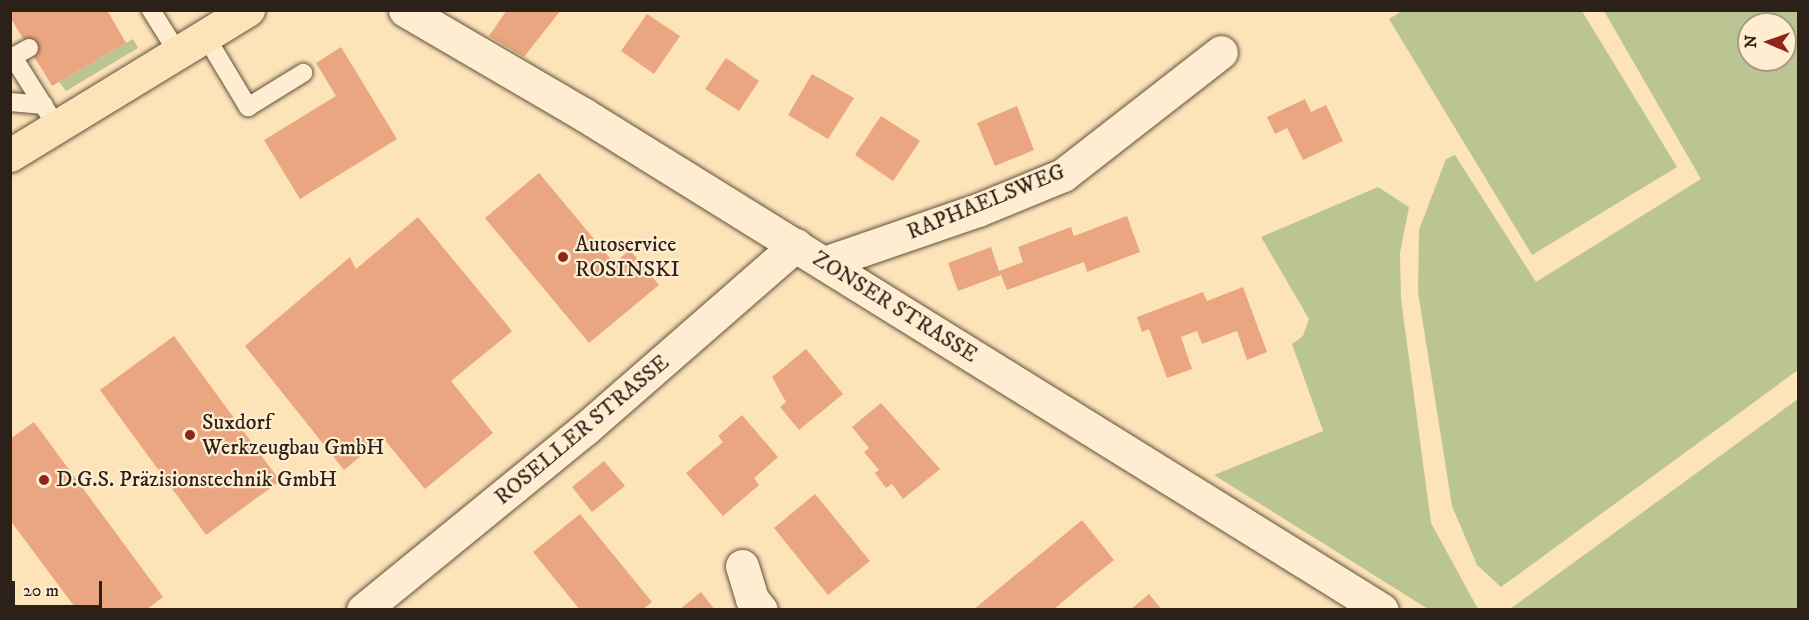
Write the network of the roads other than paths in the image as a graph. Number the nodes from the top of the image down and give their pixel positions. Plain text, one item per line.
1 (151, 10) edge
2 (248, 10) edge
3 (405, 10) edge
4 (206, 37) junction
5 (29, 48) dead end
6 (1221, 52) dead end
7 (178, 53) junction
8 (303, 73) dead end
9 (10, 102) edge
10 (51, 116) junction
11 (10, 155) edge
12 (796, 245) junction
13 (824, 263) junction
14 (742, 566) dead end
15 (363, 609) edge
16 (761, 609) edge
17 (1382, 609) edge

1 - 7 lane
2 - 4 main road
3 - 12 street, ZONSER STRASSE
4 - 7 main road
4 - 8 lane
5 - 10 lane
6 - 13 street, RAPHAELSWEG
7 - 10 main road
9 - 10 lane
10 - 11 main road
12 - 13 street, ZONSER STRASSE
12 - 15 street, ROSELLER STRASSE
13 - 17 street, ZONSER STRASSE
14 - 16 street

